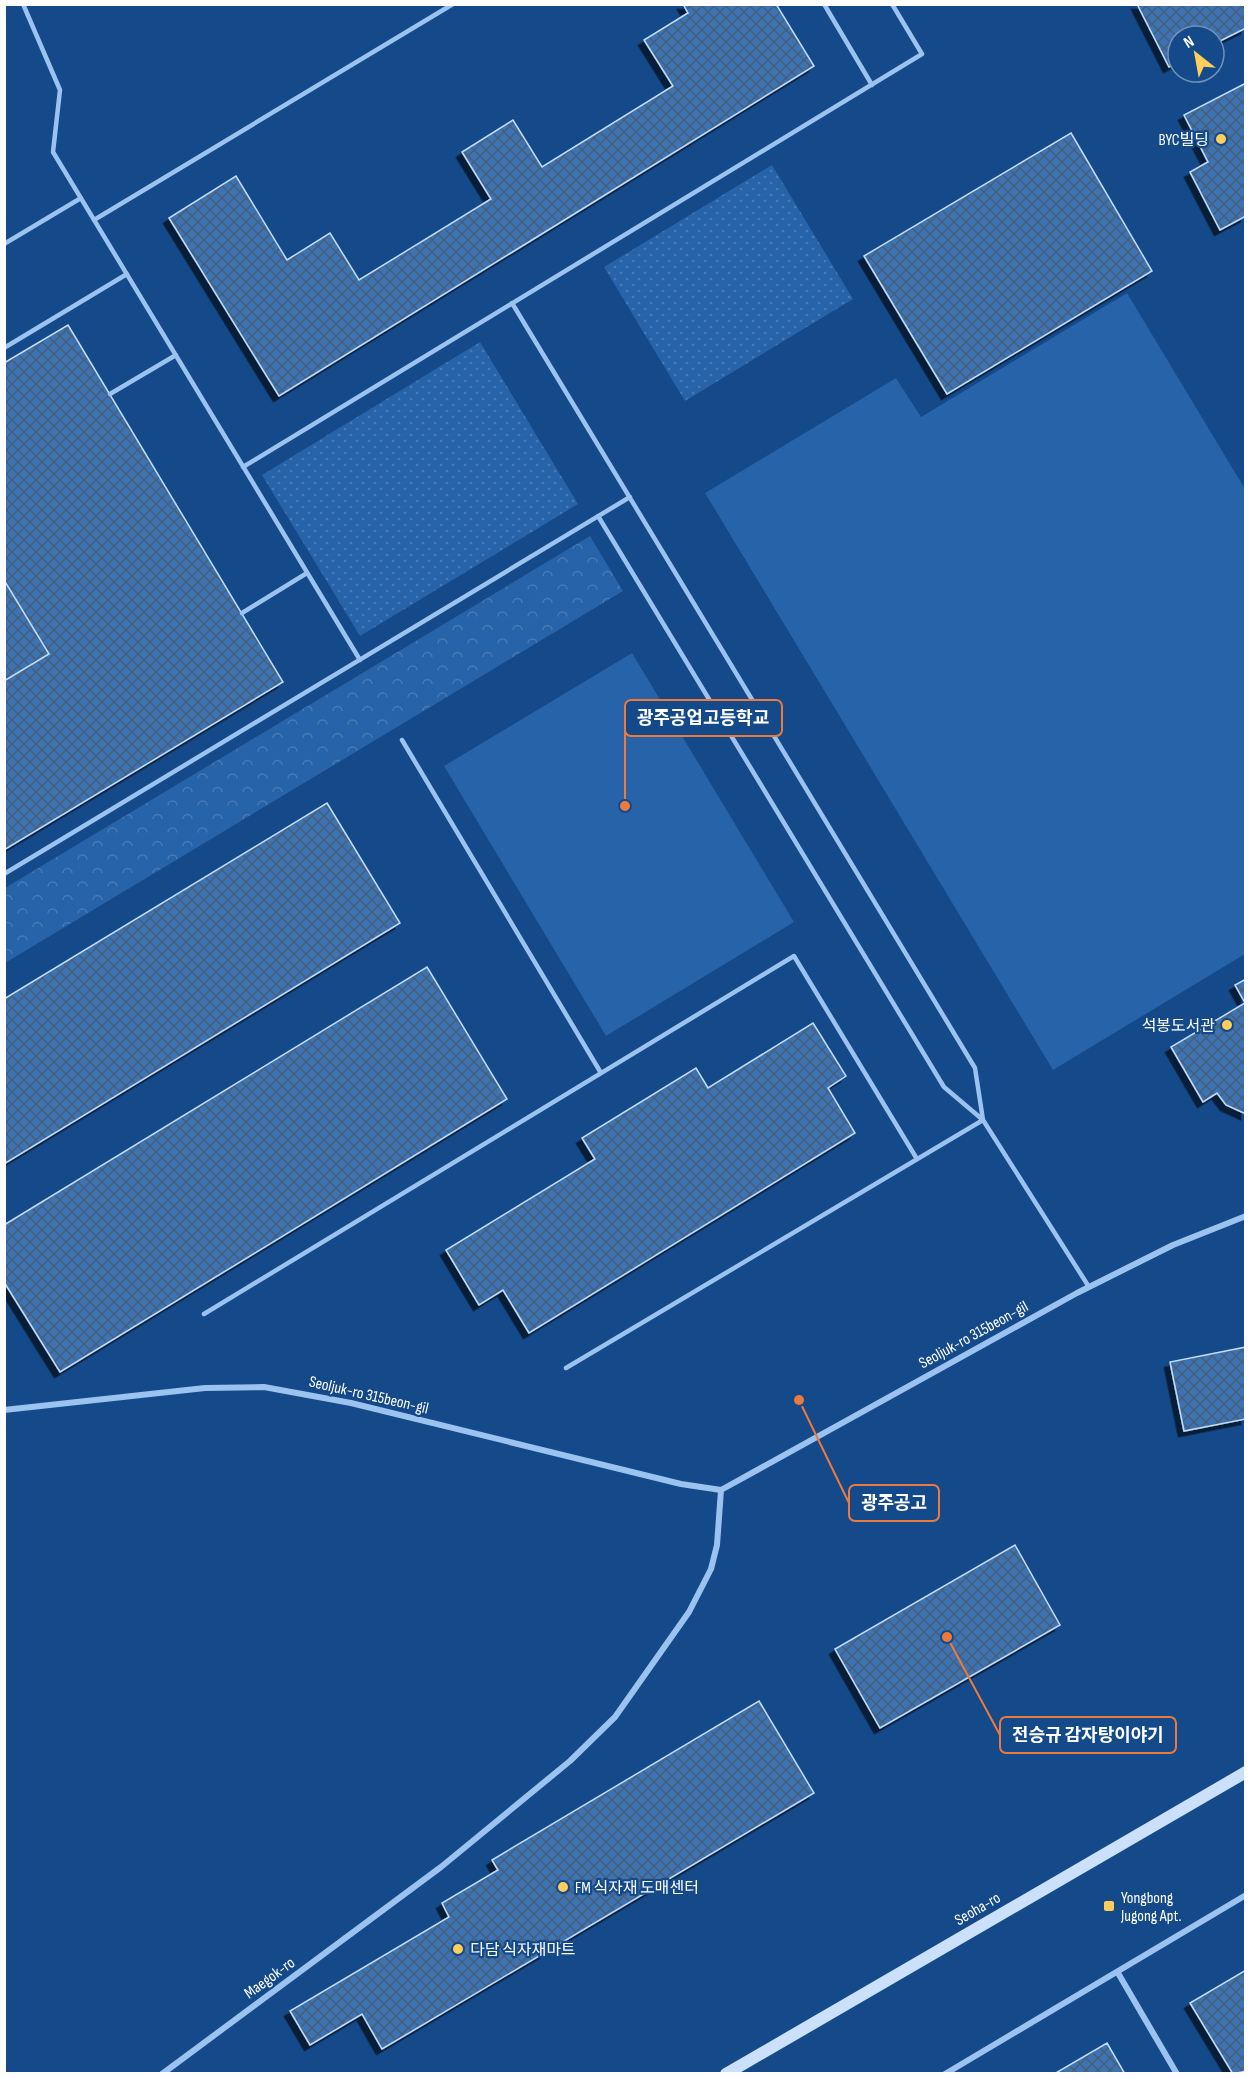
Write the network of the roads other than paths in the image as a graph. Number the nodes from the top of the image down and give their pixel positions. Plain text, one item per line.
1 (23, 4) edge
2 (453, 4) edge
3 (824, 4) edge
4 (891, 4) edge
5 (872, 85) junction
6 (81, 198) junction
7 (94, 220) junction
8 (4, 244) edge
9 (127, 274) junction
10 (512, 303) junction
11 (4, 348) edge
12 (176, 355) junction
13 (110, 394) dead end
14 (243, 467) junction
15 (630, 497) junction
16 (598, 516) junction
17 (307, 573) junction
18 (242, 613) dead end
19 (360, 660) junction
20 (402, 740) dead end
21 (4, 874) edge
22 (601, 1073) junction
23 (983, 1120) junction
24 (917, 1159) junction
25 (1245, 1216) edge
26 (1089, 1287) junction
27 (204, 1314) dead end
28 (566, 1368) dead end
29 (4, 1410) edge
30 (721, 1490) junction
31 (1245, 1772) edge
32 (1245, 1895) edge
33 (1118, 1973) junction
34 (162, 2073) edge
35 (726, 2073) edge
36 (945, 2073) edge
37 (1177, 2073) edge

1 - 6 lane
2 - 7 lane
3 - 5 lane
4 - 5 lane
5 - 10 lane
6 - 7 lane
6 - 8 lane
7 - 9 lane
9 - 11 lane
9 - 12 lane
10 - 14 lane
10 - 15 lane
12 - 13 lane
12 - 14 lane
14 - 17 lane
15 - 16 lane
15 - 23 lane
16 - 19 lane
16 - 23 lane
17 - 18 lane
17 - 19 lane
19 - 21 lane
20 - 22 lane
22 - 24 lane
22 - 27 lane
23 - 24 lane
23 - 26 lane
24 - 28 lane
25 - 26 street, Seoljuk-ro 315beon-gil
26 - 30 street, Seoljuk-ro 315beon-gil
29 - 30 street, Seoljuk-ro 315beon-gil
30 - 34 street, Maegok-ro
31 - 35 main road, Seoha-ro
32 - 33 street
33 - 36 street
33 - 37 street

